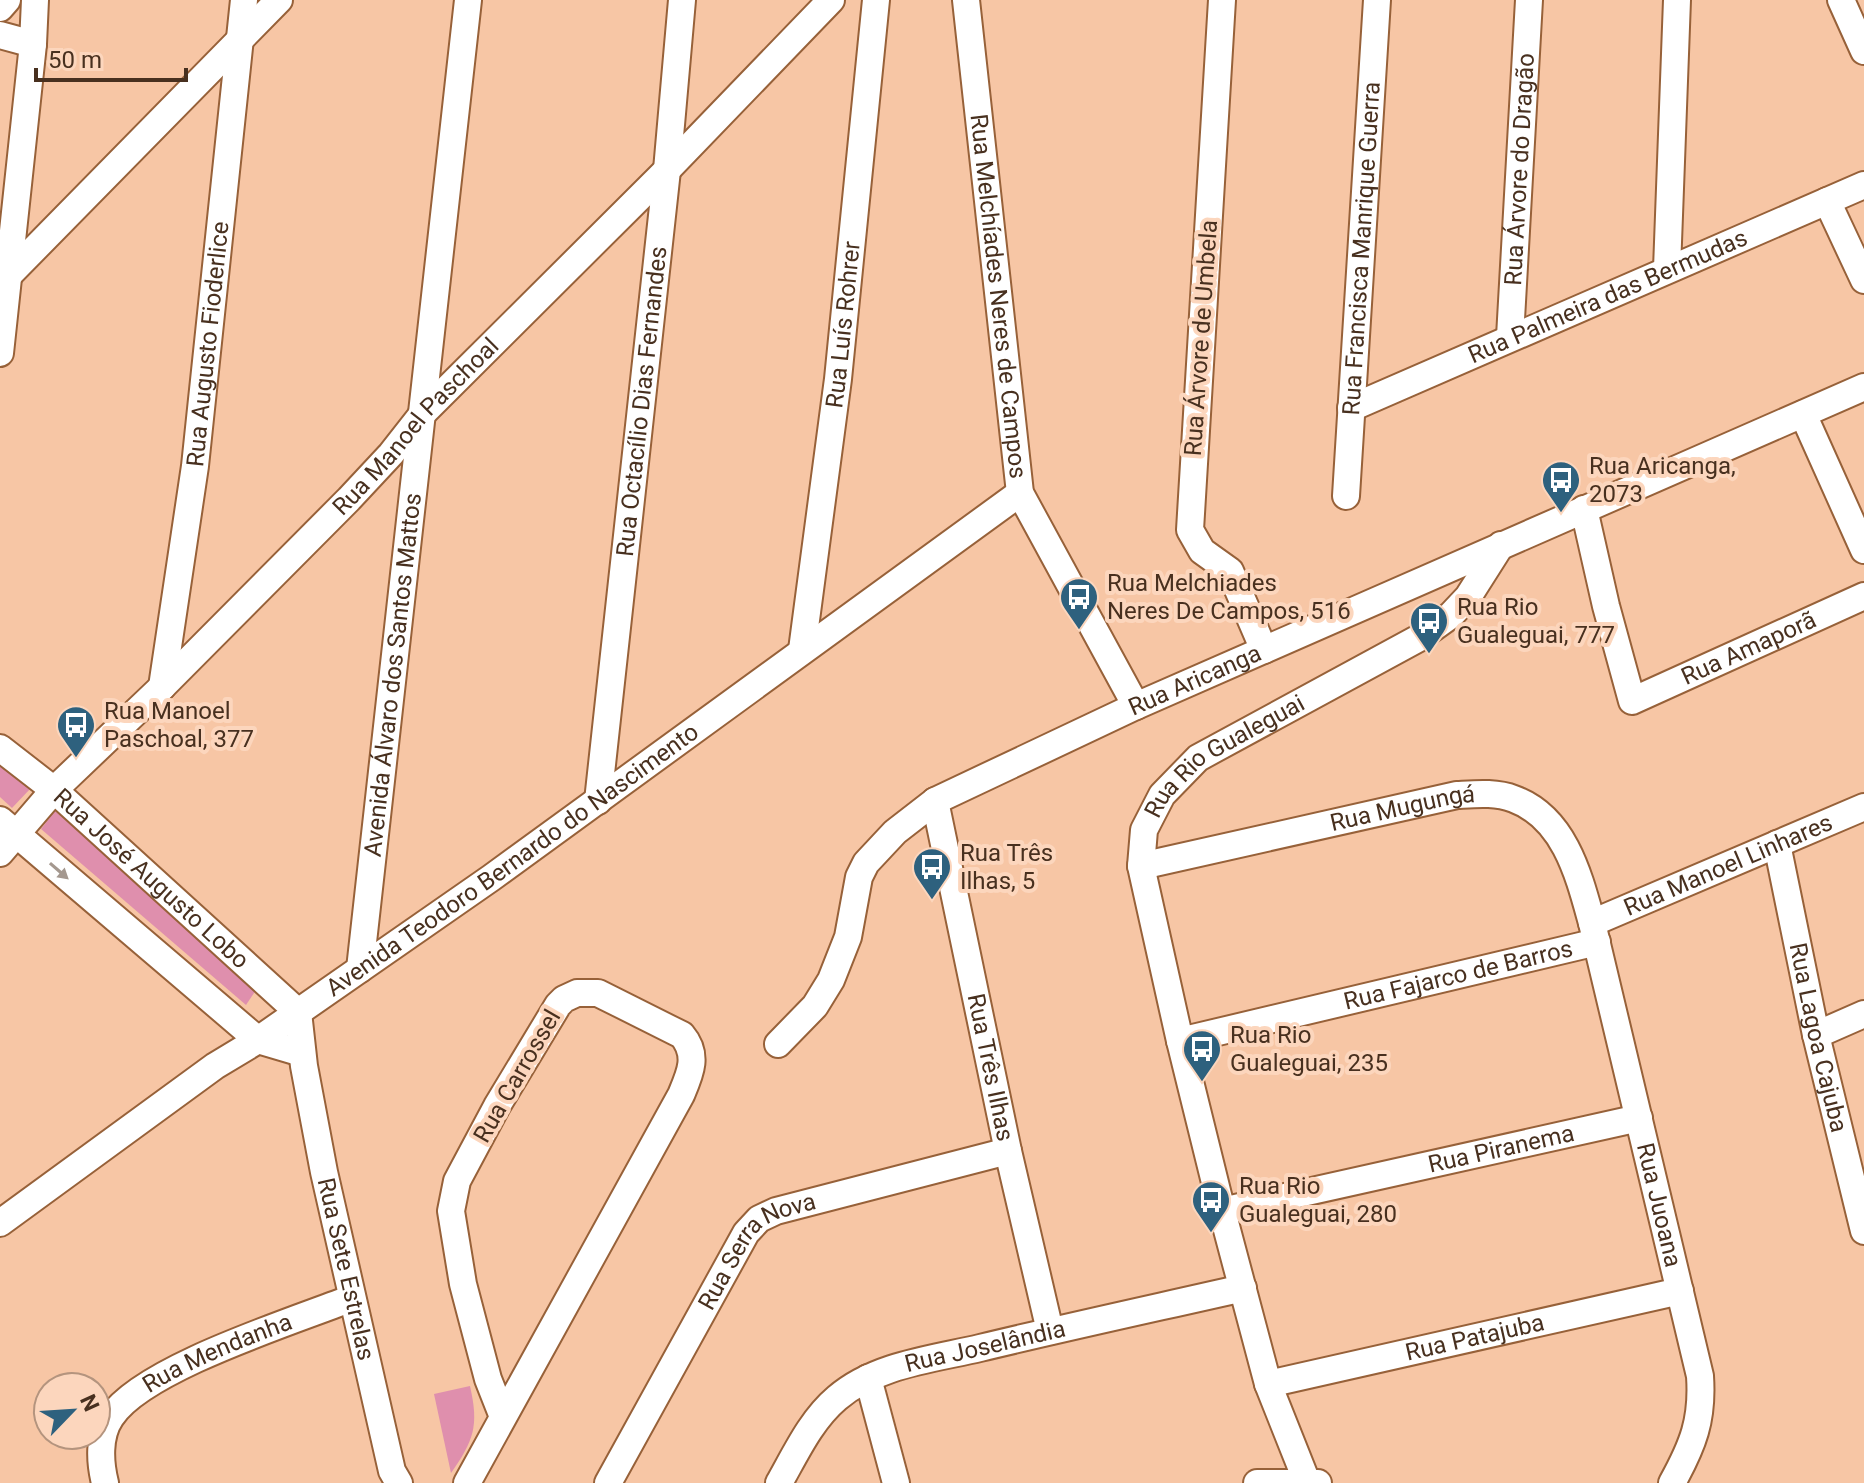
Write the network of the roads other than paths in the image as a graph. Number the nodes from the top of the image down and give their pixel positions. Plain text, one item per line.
1 (7, 0) edge
2 (35, 0) edge
3 (244, 0) edge
4 (279, 0) edge
5 (468, 0) edge
6 (682, 0) edge
7 (831, 0) edge
8 (876, 0) edge
9 (966, 0) edge
10 (1222, 0) edge
11 (1377, 0) edge
12 (1529, 0) edge
13 (1677, 0) edge
14 (1841, 0) edge
15 (0, 8) edge
16 (0, 35) edge
17 (241, 41) junction
18 (33, 44) junction
19 (1864, 51) edge
20 (667, 170) junction
21 (1864, 185) edge
22 (17, 199) junction
23 (1827, 201) junction
24 (62, 219) junction
25 (1667, 269) junction
26 (4, 279) edge
27 (1864, 280) edge
28 (1510, 337) junction
29 (0, 353) edge
30 (1864, 387) edge
31 (1351, 408) junction
32 (424, 412) junction
33 (1803, 414) junction
34 (1020, 493) junction
35 (1346, 496) dead end
36 (1584, 509) junction
37 (1501, 545) junction
38 (1864, 550) edge
39 (1864, 596) edge
40 (802, 650) junction
41 (1264, 650) junction
42 (162, 687) junction
43 (1136, 706) junction
44 (0, 748) edge
45 (54, 790) junction
46 (598, 801) junction
47 (935, 801) junction
48 (1864, 807) edge
49 (6, 836) edge
50 (1777, 844) junction
51 (1141, 866) junction
52 (1595, 932) junction
53 (360, 969) junction
54 (298, 1012) junction
55 (1864, 1014) edge
56 (1816, 1035) junction
57 (258, 1040) junction
58 (1180, 1041) junction
59 (778, 1044) dead end
60 (302, 1053) junction
61 (1639, 1118) junction
62 (1008, 1151) junction
63 (1222, 1211) junction
64 (1863, 1222) edge
65 (0, 1223) edge
66 (1243, 1288) junction
67 (1680, 1291) junction
68 (352, 1298) junction
69 (1050, 1331) junction
70 (868, 1378) junction
71 (1268, 1384) junction
72 (503, 1417) junction
73 (1312, 1482) edge
74 (105, 1483) edge
75 (399, 1483) edge
76 (467, 1483) edge
77 (608, 1483) edge
78 (779, 1483) edge
79 (896, 1483) edge
80 (1257, 1483) edge
81 (1672, 1483) edge

1 - 15 street
2 - 18 street
3 - 17 street, Rua Augusto Fioderlice
4 - 17 street
5 - 32 street, Avenida Álvaro dos Santos Mattos
6 - 20 street, Rua Octacílio Dias Fernandes
7 - 20 street, Rua Manoel Paschoal
8 - 40 street, Rua Luís Rohrer
9 - 34 street, Rua Melchíades Neres de Campos
10 - 41 street, Rua Árvore de Umbela
11 - 31 street, Rua Francisca Manrique Guerra
12 - 28 street, Rua Árvore do Dragão
13 - 25 street
14 - 19 street
16 - 18 street
17 - 24 street
17 - 42 street, Rua Augusto Fioderlice
18 - 22 street
20 - 32 street, Rua Manoel Paschoal
20 - 46 street, Rua Octacílio Dias Fernandes
21 - 23 street, Rua Palmeira das Bermudas
22 - 24 street
22 - 26 street
23 - 25 street, Rua Palmeira das Bermudas
23 - 27 street
24 - 26 street
25 - 28 street, Rua Palmeira das Bermudas
26 - 29 street
28 - 31 street, Rua Palmeira das Bermudas
30 - 33 street, Rua Aricanga
31 - 35 street, Rua Francisca Manrique Guerra
32 - 42 street, Rua Manoel Paschoal
32 - 53 street, Avenida Álvaro dos Santos Mattos
33 - 36 street, Rua Aricanga
33 - 38 street
34 - 40 street, Avenida Teodoro Bernardo do Nascimento
34 - 43 street, Rua Melchíades Neres de Campos
36 - 37 street, Rua Aricanga
36 - 39 street, Rua Amaporã
37 - 41 street, Rua Aricanga
37 - 51 street, Rua Rio Gualeguai
40 - 46 street, Avenida Teodoro Bernardo do Nascimento
41 - 43 street, Rua Aricanga
42 - 45 street, Rua Manoel Paschoal
43 - 47 street, Rua Aricanga
44 - 45 street, Rua José Augusto Lobo
45 - 49 street, Rua Manoel Paschoal
45 - 54 street, Rua José Augusto Lobo
46 - 53 street, Avenida Teodoro Bernardo do Nascimento
47 - 59 street, Rua Aricanga
47 - 62 street, Rua Três Ilhas
48 - 50 street, Rua Manoel Linhares
49 -> 57 street, Rua José Augusto Lobo
50 - 52 street, Rua Manoel Linhares
50 - 56 street, Rua Lagoa Cajuba
51 - 52 street, Rua Mugungá
51 - 58 street, Rua Rio Gualeguai
52 - 58 street, Rua Fajarco de Barros
52 - 61 street, Rua Juoana
53 - 54 street, Avenida Teodoro Bernardo do Nascimento
54 - 57 street, Avenida Teodoro Bernardo do Nascimento
54 - 60 street, Rua Sete Estrelas
55 - 56 street
56 - 64 street, Rua Lagoa Cajuba
57 - 60 street
57 - 65 street, Avenida Teodoro Bernardo do Nascimento
58 - 63 street, Rua Rio Gualeguai
60 - 68 street, Rua Sete Estrelas
61 - 63 street, Rua Piranema
61 - 67 street, Rua Juoana
62 - 69 street, Rua Três Ilhas
62 - 77 street, Rua Serra Nova
63 - 66 street, Rua Rio Gualeguai
66 - 69 street, Rua Joselândia
66 - 71 street, Rua Rio Gualeguai
67 - 71 street, Rua Patajuba
67 - 81 street, Rua Juoana
68 - 74 street, Rua Mendanha
68 - 75 street, Rua Sete Estrelas
69 - 70 street, Rua Joselândia
70 - 78 street, Rua Joselândia
70 - 79 street
71 - 73 street, Rua Rio Gualeguai
72 - 72 street, Rua Carrossel
72 - 76 street, Rua Carrossel
73 - 80 street

